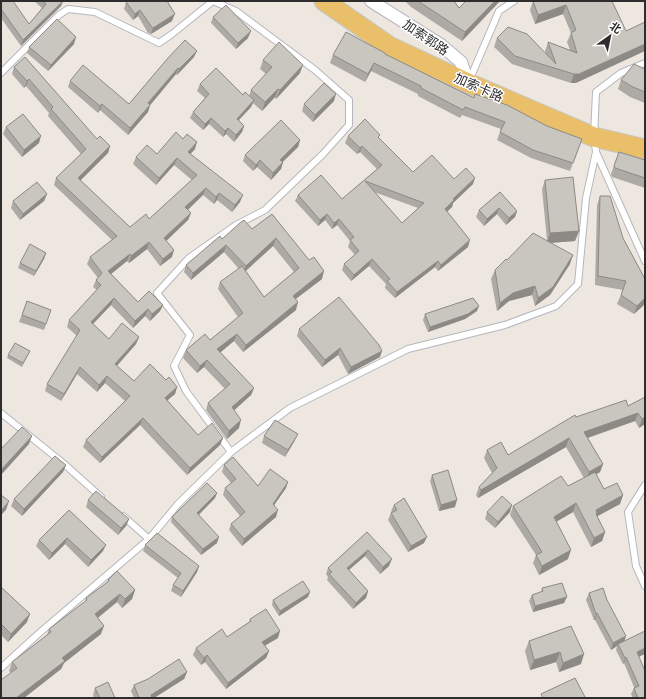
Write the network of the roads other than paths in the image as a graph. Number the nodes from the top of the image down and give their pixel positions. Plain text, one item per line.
1 (213, 1) edge
2 (324, 1) edge
3 (371, 1) edge
4 (514, 1) edge
5 (645, 63) edge
6 (1, 73) edge
7 (468, 83) junction
8 (595, 144) junction
9 (645, 149) edge
10 (645, 261) edge
11 (1, 412) edge
12 (231, 452) junction
13 (645, 485) edge
14 (109, 504) edge
15 (120, 514) edge
16 (148, 539) junction
17 (645, 586) edge
18 (1, 668) edge

1 - 6 lane
1 - 12 lane
2 - 7 main road, 加索卡路
3 - 7 street, 加索郭路
4 - 7 lane
5 - 8 lane
7 - 8 main road, 加索卡路
8 - 9 main road, 加索卡路
8 - 10 lane
8 - 12 lane
11 - 14 lane
12 - 16 lane
13 - 17 lane
15 - 16 lane
16 - 18 lane

